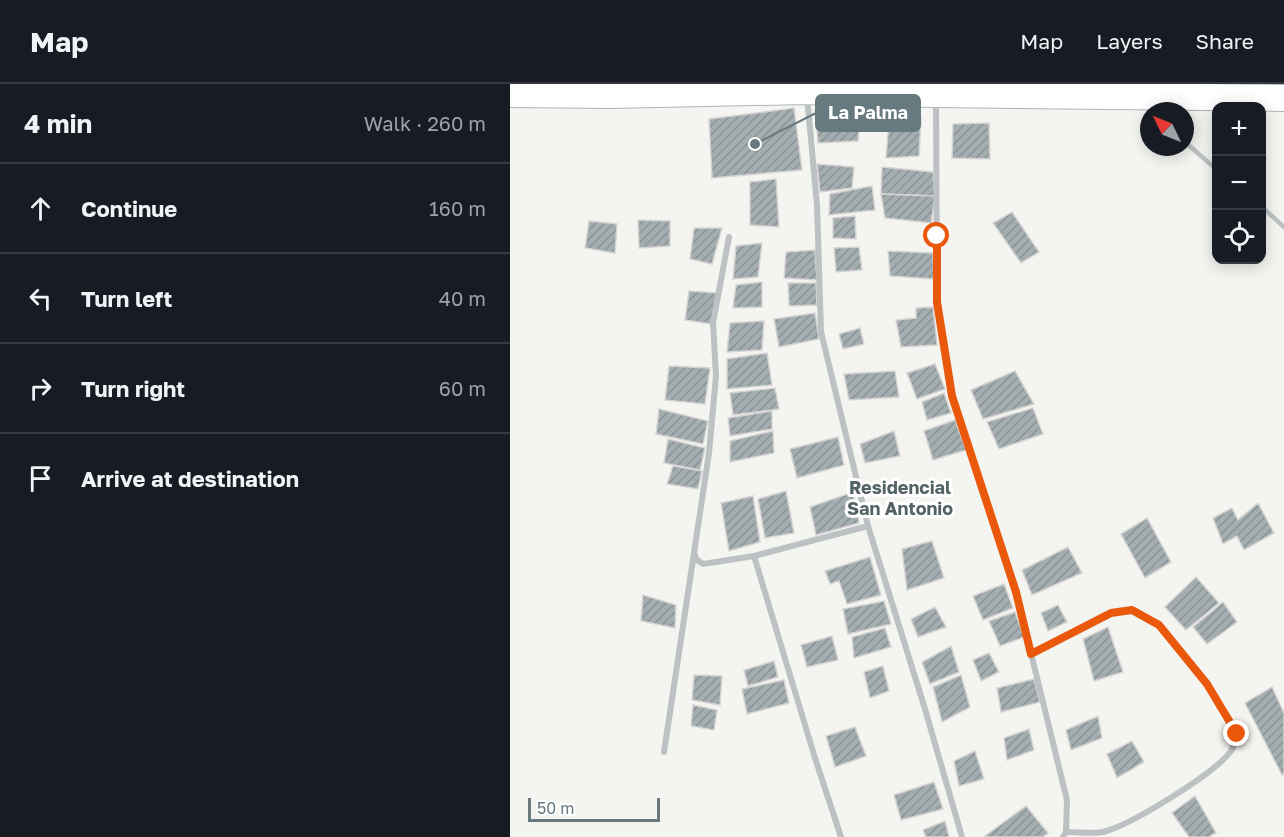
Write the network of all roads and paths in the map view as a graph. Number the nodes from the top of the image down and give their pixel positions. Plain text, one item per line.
1 (806, 91) junction
2 (510, 94) edge
3 (936, 94) junction
4 (1284, 98) edge
5 (1194, 150) edge
6 (1212, 166) edge
7 (1265, 210) edge
8 (1284, 227) edge
9 (729, 237) dead end
10 (868, 526) junction
11 (694, 553) junction
12 (754, 556) junction
13 (1031, 654) junction
14 (664, 752) dead end
15 (1064, 834) edge
16 (841, 837) edge
17 (962, 837) edge

1 - 2 main road
1 - 3 main road
1 - 10 street
3 - 4 main road
3 - 13 street
5 - 6 lane
7 - 8 lane
9 - 11 street
10 - 12 street
10 - 17 street
11 - 12 street
11 - 14 street
12 - 16 street
13 - 15 street
13 - 15 street

